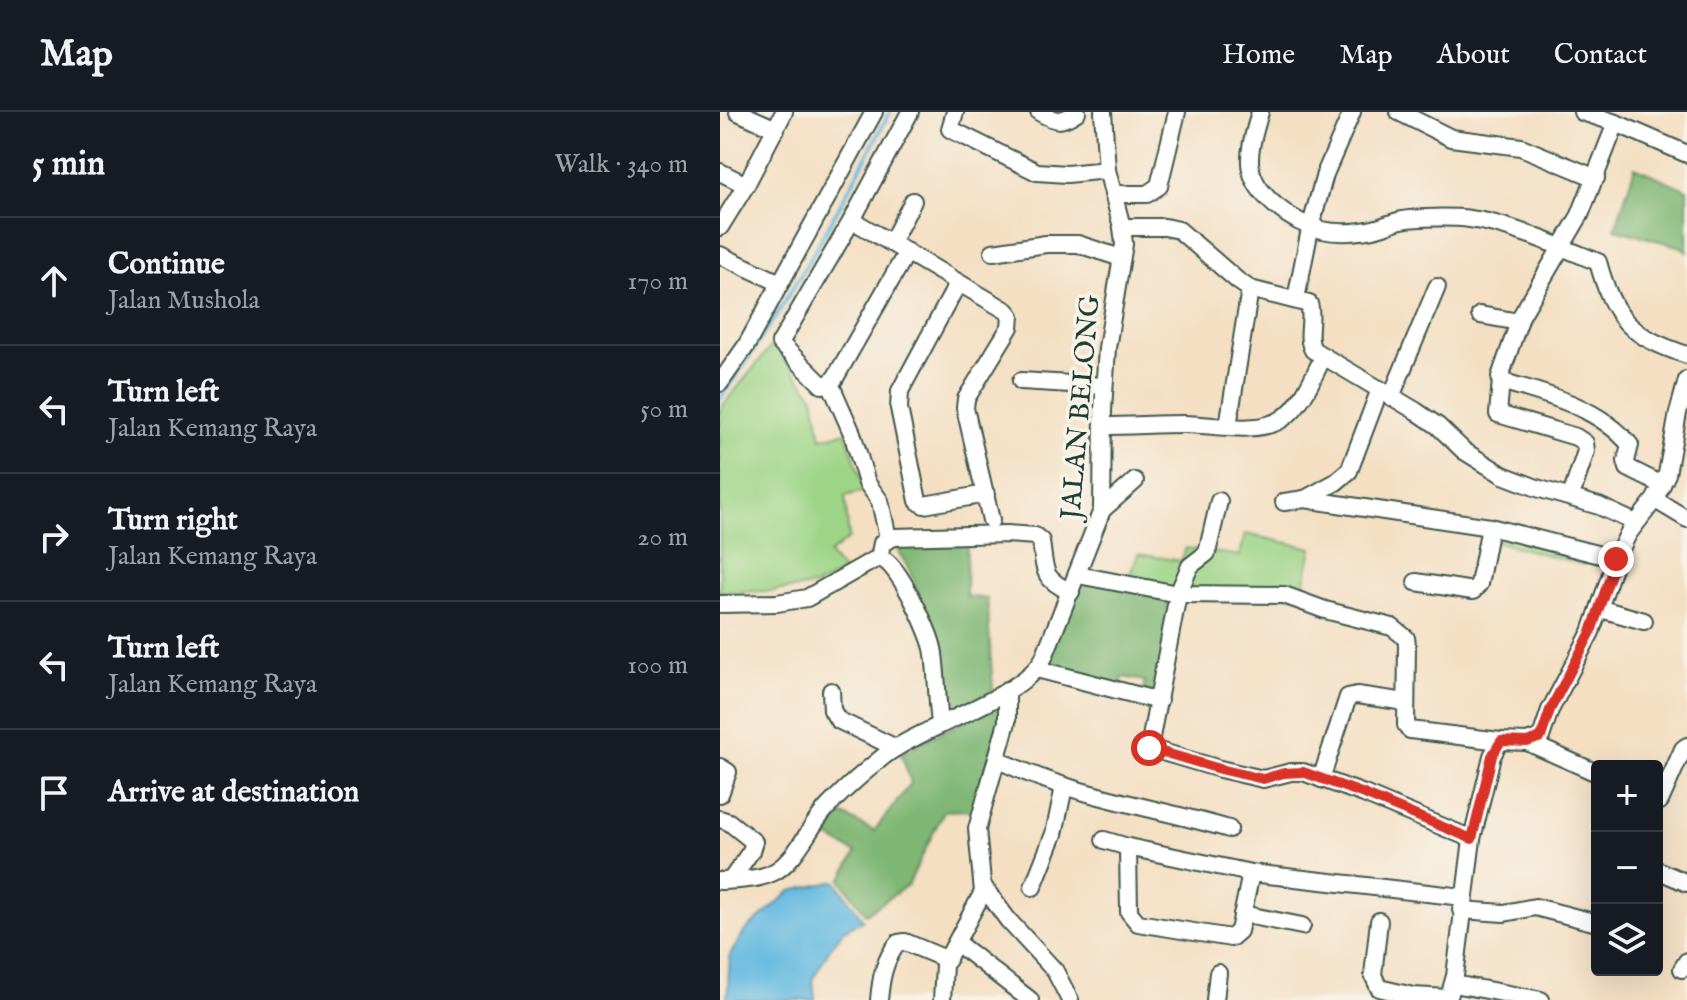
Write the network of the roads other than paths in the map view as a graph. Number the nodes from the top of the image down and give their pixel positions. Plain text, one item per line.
1 (738, 112) edge
2 (784, 112) edge
3 (874, 112) edge
4 (910, 112) edge
5 (955, 112) edge
6 (1039, 112) edge
7 (1077, 112) edge
8 (1103, 112) edge
9 (1177, 112) edge
10 (1260, 112) edge
11 (1352, 112) edge
12 (1399, 112) edge
13 (1582, 112) edge
14 (1623, 121) edge
15 (776, 129) junction
16 (1687, 154) edge
17 (1107, 170) junction
18 (720, 172) edge
19 (1596, 178) junction
20 (746, 185) junction
21 (1113, 194) junction
22 (913, 201) dead end
23 (852, 220) junction
24 (720, 227) edge
25 (1122, 227) junction
26 (1310, 229) junction
27 (891, 243) junction
28 (1560, 246) junction
29 (907, 252) junction
30 (993, 252) dead end
31 (720, 255) edge
32 (1121, 258) junction
33 (780, 283) junction
34 (958, 283) junction
35 (1437, 287) dead end
36 (1250, 289) junction
37 (1296, 299) junction
38 (1480, 315) dead end
39 (1519, 322) junction
40 (759, 327) junction
41 (778, 342) junction
42 (1687, 355) edge
43 (1323, 357) junction
44 (1501, 380) junction
45 (1687, 380) edge
46 (1021, 381) dead end
47 (720, 383) edge
48 (830, 383) junction
49 (1104, 386) junction
50 (1386, 393) junction
51 (1103, 426) junction
52 (1228, 426) junction
53 (1135, 481) dead end
54 (1660, 493) junction
55 (986, 494) junction
56 (1571, 496) junction
57 (1305, 499) junction
58 (1219, 501) dead end
59 (1284, 502) dead end
60 (1102, 510) junction
61 (1687, 519) edge
62 (991, 520) dead end
63 (1636, 523) junction
64 (1490, 527) junction
65 (888, 538) junction
66 (879, 558) junction
67 (1616, 559) junction
68 (1078, 575) junction
69 (1416, 582) dead end
70 (1071, 592) junction
71 (1178, 594) junction
72 (720, 604) edge
73 (1601, 609) junction
74 (1644, 621) dead end
75 (1037, 669) junction
76 (1007, 690) junction
77 (831, 691) dead end
78 (1159, 701) junction
79 (1406, 702) junction
80 (940, 723) junction
81 (1500, 741) junction
82 (1527, 742) junction
83 (1687, 746) edge
84 (896, 748) junction
85 (997, 759) junction
86 (720, 767) edge
87 (1591, 770) edge
88 (1321, 779) junction
89 (1064, 787) junction
90 (720, 794) edge
91 (1663, 794) edge
92 (720, 819) edge
93 (1229, 829) dead end
94 (1472, 839) junction
95 (1104, 840) dead end
96 (1128, 847) junction
97 (1251, 873) junction
98 (1663, 873) edge
99 (726, 880) edge
100 (1687, 883) edge
101 (983, 886) junction
102 (1033, 887) dead end
103 (1462, 903) junction
104 (1242, 914) junction
105 (1379, 921) dead end
106 (1591, 921) edge
107 (1302, 926) dead end
108 (957, 943) junction
109 (948, 960) junction
110 (1218, 973) dead end
111 (1450, 994) edge
112 (1532, 999) edge
113 (879, 1000) edge
114 (942, 1000) edge
115 (1030, 1000) edge
116 (1070, 1000) edge
117 (1215, 1000) edge

1 - 15 street
2 - 15 street
3 - 33 street
4 - 23 street
5 - 17 street
6 - 7 street
8 - 17 street, JALAN BELONG
9 - 21 street
10 - 26 street
11 - 26 street
12 - 19 street
13 - 14 street
14 - 16 street
14 - 19 street
15 - 20 street
17 - 21 street, JALAN BELONG
18 - 20 street
19 - 28 street
20 - 24 street
21 - 25 street, JALAN BELONG
22 - 27 street
23 - 27 street
23 - 41 street
25 - 32 street, JALAN BELONG
25 - 36 street
26 - 28 street
26 - 37 street
27 - 29 street
28 - 39 street
28 - 42 street
29 - 34 street
29 - 48 street
30 - 32 street
31 - 33 street
32 - 49 street, JALAN BELONG
33 - 40 street
34 - 55 street
34 - 55 street
35 - 50 street
36 - 37 street
36 - 52 street
37 - 43 street
38 - 39 street
39 - 44 street
40 - 41 street
40 - 47 street
41 - 48 street
43 - 50 street
43 - 52 street
44 - 54 street
44 - 56 street
45 - 54 street
46 - 49 street
48 - 65 street
49 - 51 street, JALAN BELONG
50 - 56 street
50 - 57 street
51 - 52 street
51 - 60 street, JALAN BELONG
53 - 60 street
54 - 61 street
54 - 63 street
55 - 62 street
56 - 63 street
57 - 59 street
57 - 64 street
58 - 71 street
60 - 68 street, JALAN BELONG
63 - 67 street
64 - 67 street
64 - 69 street
65 - 66 street
65 - 70 street
66 - 72 street
66 - 80 street
67 - 73 street
68 - 70 street, JALAN BELONG
68 - 71 street
70 - 75 street, JALAN BELONG
71 - 78 street
71 - 79 street
73 - 74 street
73 - 82 street
75 - 76 street, JALAN BELONG
75 - 78 street
76 - 80 street, JALAN BELONG
76 - 85 street
77 - 84 street
78 - 88 street
79 - 81 street
79 - 88 street
80 - 84 street, JALAN BELONG
81 - 82 street
81 - 94 street
82 - 87 street
83 - 91 street
84 - 99 street, JALAN BELONG
85 - 89 street
85 - 101 street
86 - 90 street
88 - 94 street
89 - 93 street
89 - 102 street
92 - 99 street
94 - 103 street
95 - 96 street
96 - 97 street
96 - 104 street
97 - 103 street
97 - 104 street
98 - 100 street
101 - 108 street
101 - 116 street
103 - 106 street
103 - 111 street
104 - 107 street
105 - 111 street
108 - 109 street
108 - 115 street
109 - 113 street
109 - 114 street
110 - 117 street
111 - 112 street

